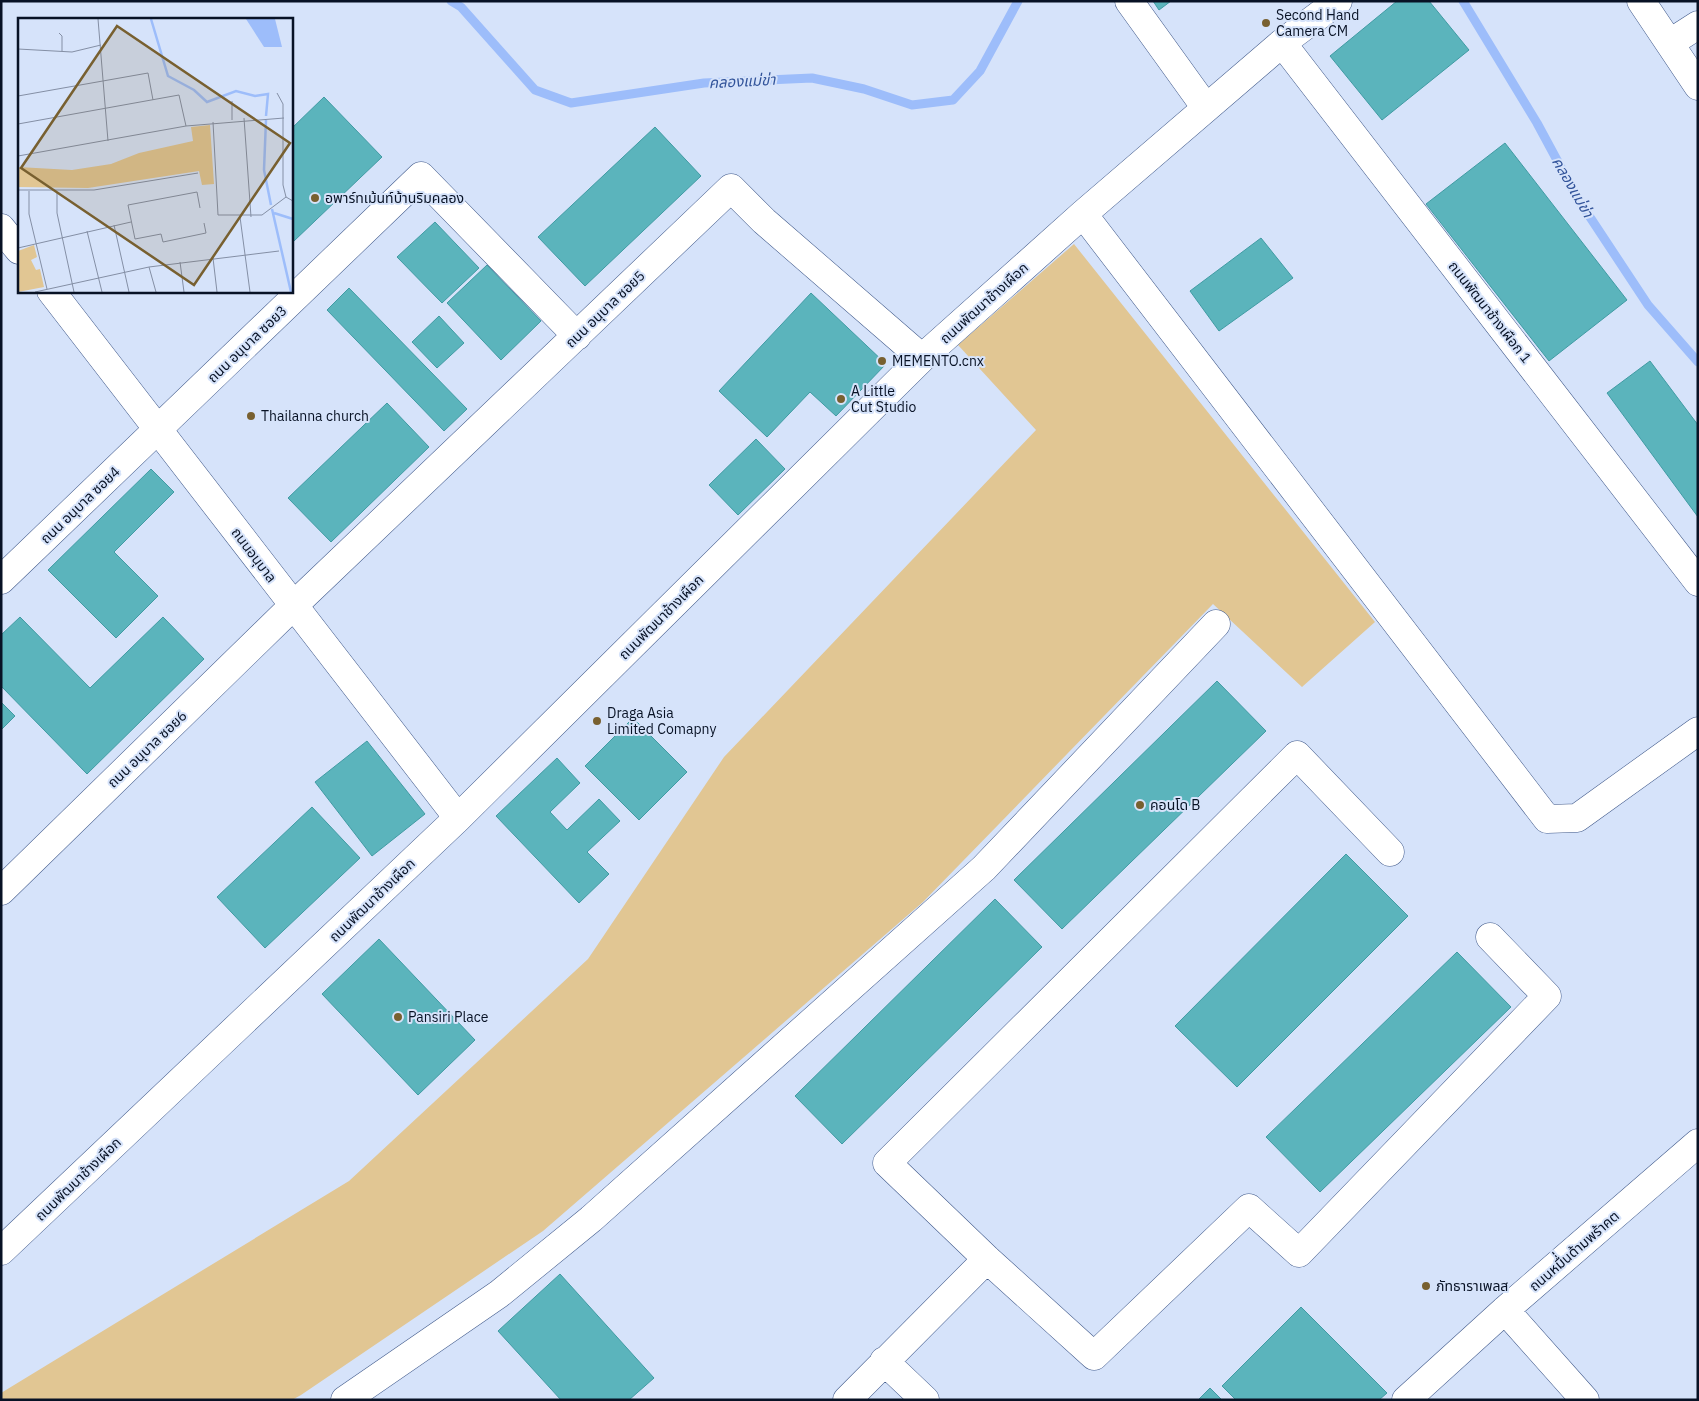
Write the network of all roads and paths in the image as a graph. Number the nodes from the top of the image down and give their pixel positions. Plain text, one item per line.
1 (1129, 1) edge
2 (1338, 1) edge
3 (1641, 1) edge
4 (1698, 25) edge
5 (1282, 43) junction
6 (1670, 43) junction
7 (1698, 86) edge
8 (1206, 108) junction
9 (1083, 214) junction
10 (1, 228) edge
11 (18, 249) edge
12 (52, 292) edge
13 (577, 336) junction
14 (922, 358) junction
15 (158, 430) junction
16 (1, 580) edge
17 (1698, 582) edge
18 (294, 606) junction
19 (1216, 624) dead end
20 (1698, 731) edge
21 (458, 818) junction
22 (1390, 852) dead end
23 (1, 891) edge
24 (1490, 937) dead end
25 (1698, 1143) edge
26 (1, 1252) edge
27 (987, 1259) junction
28 (1505, 1310) junction
29 (884, 1361) junction
30 (350, 1399) edge
31 (847, 1400) edge
32 (925, 1400) edge
33 (1406, 1400) edge
34 (1585, 1400) edge

1 - 8 street
2 - 5 street, ถนนพัฒนาช้างเผือก
3 - 6 street
4 - 6 street
5 - 8 street, ถนนพัฒนาช้างเผือก
5 - 17 street, ถนนพัฒนาช้างเผือก 1
6 - 7 street
8 - 9 street, ถนนพัฒนาช้างเผือก
9 - 14 street, ถนนพัฒนาช้างเผือก
9 - 20 street
10 - 11 street
12 - 15 street, ถนนอนุบาล
13 - 14 street, ถนน อนุบาล ซอย5
13 - 15 street, ถนน อนุบาล ซอย3
13 - 18 street, ถนน อนุบาล ซอย5
14 - 21 street, ถนนพัฒนาช้างเผือก
15 - 16 street, ถนน อนุบาล ซอย4
15 - 18 street, ถนนอนุบาล
18 - 21 street, ถนนอนุบาล
18 - 23 street, ถนน อนุบาล ซอย6
19 - 30 street
21 - 26 street, ถนนพัฒนาช้างเผือก
22 - 27 street
24 - 27 street
25 - 28 street, ถนนหมื่่นด้ามพร้าคต
27 - 29 street
28 - 33 street, ถนนหมื่่นด้ามพร้าคต
28 - 34 street
29 - 31 street
29 - 32 street

